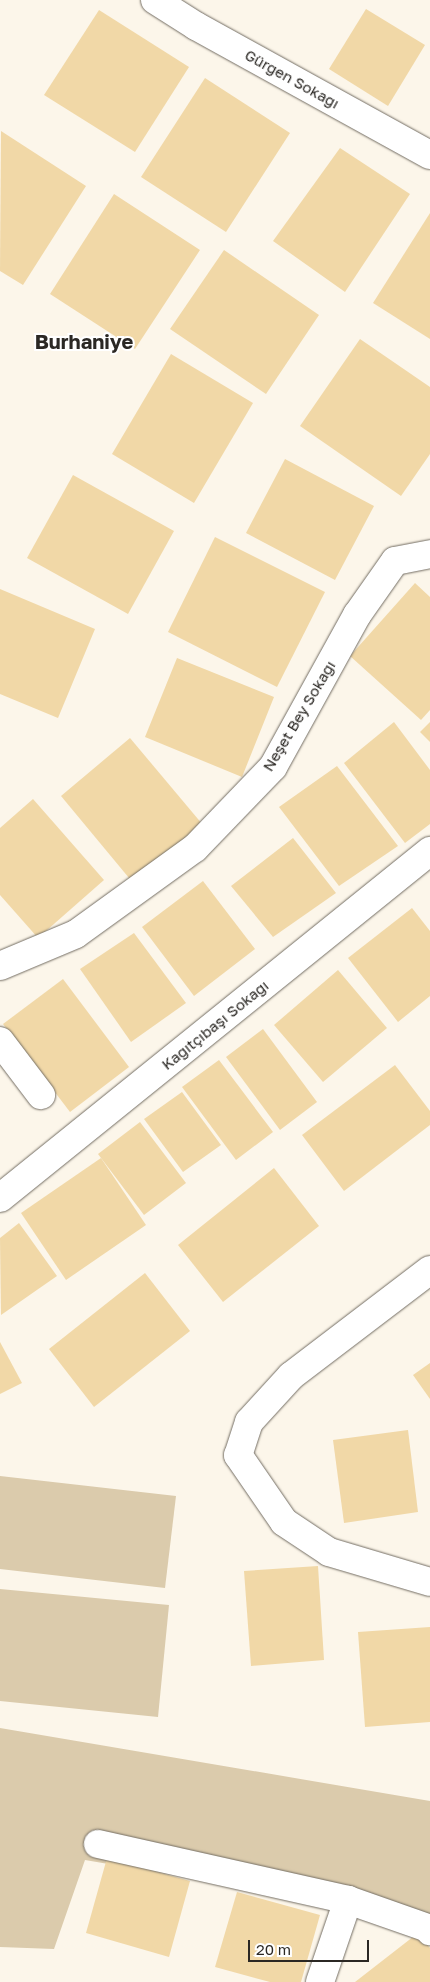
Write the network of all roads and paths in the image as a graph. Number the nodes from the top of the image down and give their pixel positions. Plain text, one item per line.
1 (155, 0) edge
2 (430, 155) edge
3 (430, 554) edge
4 (430, 851) edge
5 (0, 966) edge
6 (0, 1041) edge
7 (41, 1095) dead end
8 (0, 1198) edge
9 (430, 1270) edge
10 (430, 1582) edge
11 (98, 1844) dead end
12 (348, 1900) junction
13 (430, 1931) edge
14 (320, 1982) edge

1 - 2 street, Gürgen Sokağı
3 - 5 street, Neşet Bey Sokağı
4 - 8 street, Kağıtçıbaşı Sokağı
6 - 7 street
9 - 10 street
11 - 12 street
12 - 13 street
12 - 14 street

